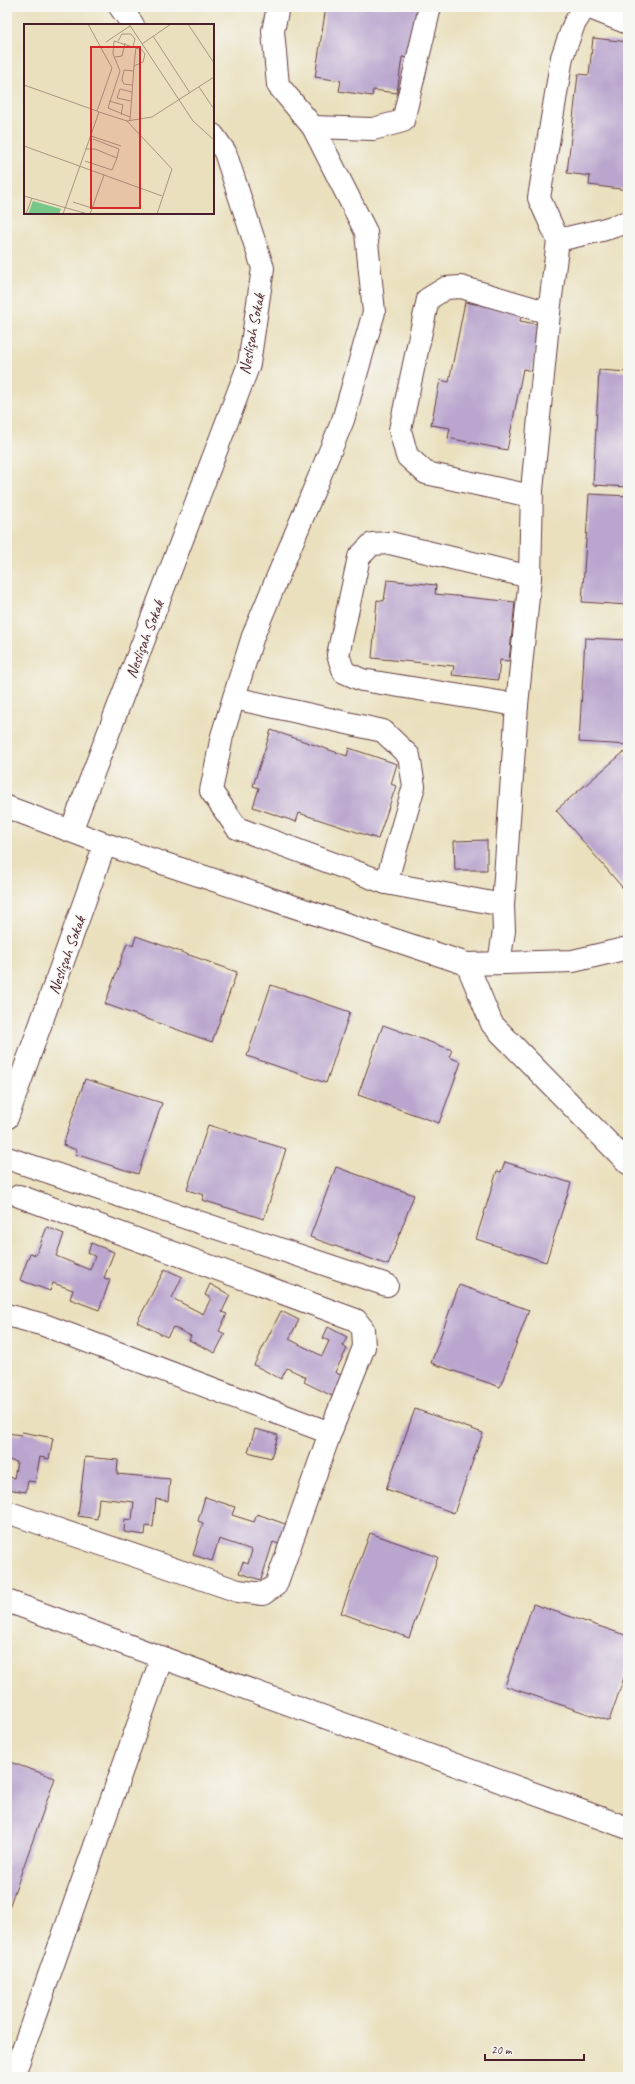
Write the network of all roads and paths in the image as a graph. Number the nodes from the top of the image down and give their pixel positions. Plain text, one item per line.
1 (120, 7) edge
2 (278, 7) edge
3 (430, 7) edge
4 (585, 7) edge
5 (588, 7) edge
6 (628, 23) edge
7 (132, 24) edge
8 (313, 127) junction
9 (214, 136) edge
10 (628, 222) edge
11 (558, 240) junction
12 (549, 313) junction
13 (531, 496) junction
14 (530, 577) junction
15 (234, 698) junction
16 (517, 705) junction
17 (7, 807) edge
18 (71, 831) junction
19 (105, 844) junction
20 (386, 883) junction
21 (503, 904) junction
22 (628, 948) edge
23 (499, 963) junction
24 (467, 964) junction
25 (7, 1118) edge
26 (7, 1158) edge
27 (628, 1163) edge
28 (19, 1196) dead end
29 (387, 1286) dead end
30 (7, 1315) edge
31 (330, 1433) junction
32 (7, 1512) edge
33 (7, 1601) edge
34 (162, 1657) junction
35 (628, 1828) edge
36 (13, 2077) edge

1 - 7 street
2 - 8 street
3 - 8 street
4 - 11 street
5 - 6 street
8 - 15 street
9 - 18 street, Neslişah Sokak
10 - 11 street
11 - 12 street
12 - 13 street
12 - 13 street
13 - 14 street
14 - 16 street
14 - 16 street
15 - 20 street
15 - 20 street
16 - 21 street
17 - 18 street
18 - 19 street
19 - 24 street
19 - 25 street, Neslişah Sokak
20 - 21 street
21 - 23 street
22 - 23 street
23 - 24 street
24 - 27 street
26 - 29 street
28 - 31 street
30 - 31 street
31 - 32 street
33 - 34 street
34 - 35 street
34 - 36 street

